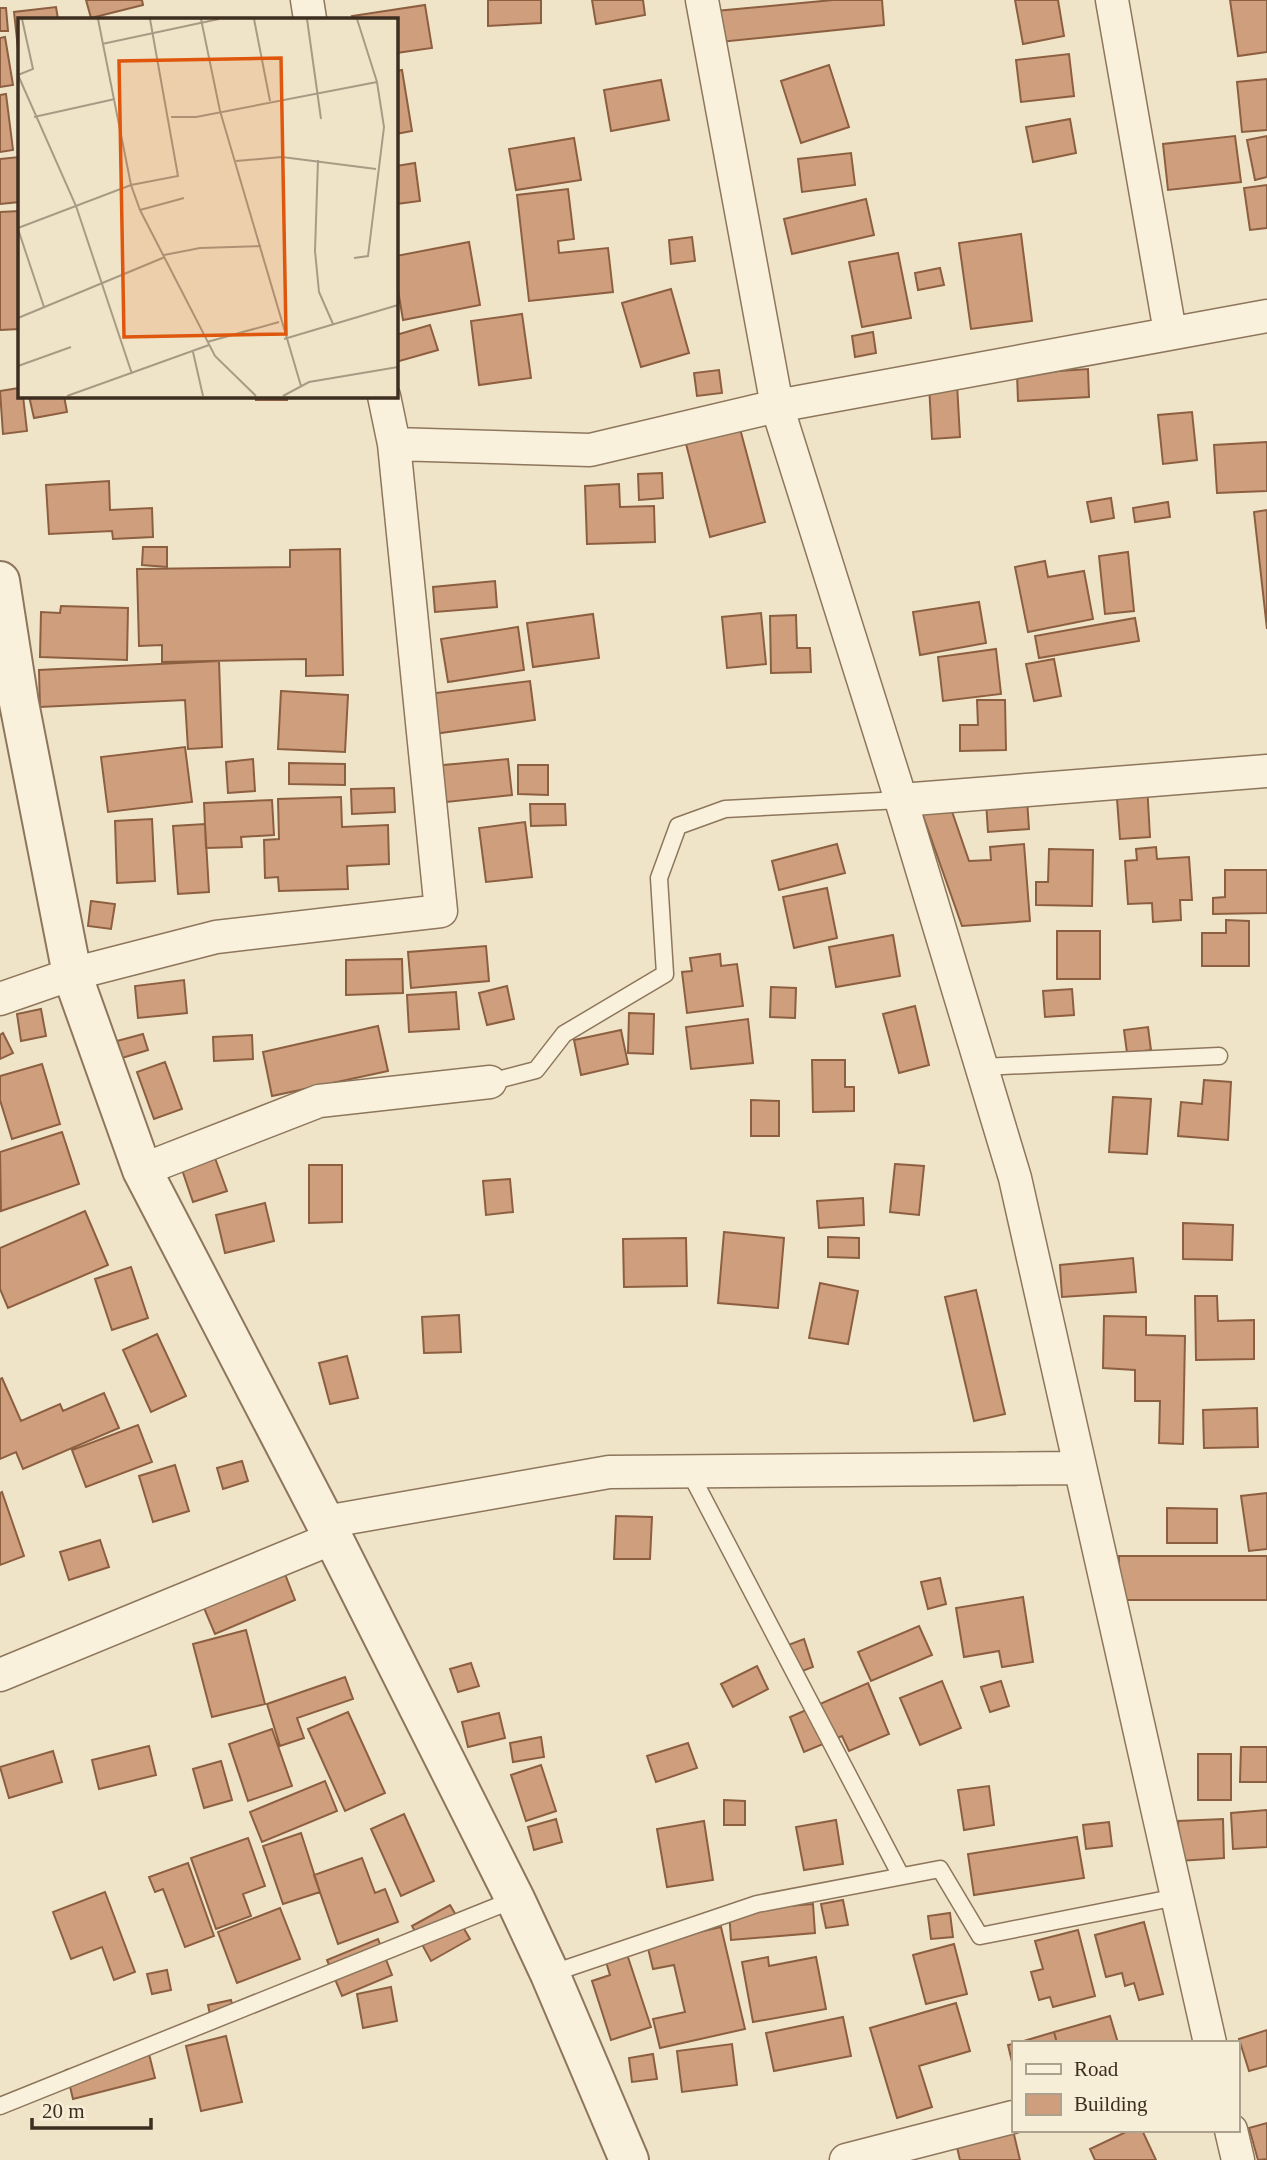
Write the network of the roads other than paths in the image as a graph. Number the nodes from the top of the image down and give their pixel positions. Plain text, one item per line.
1 (307, 0) edge
2 (702, 0) edge
3 (1112, 0) edge
4 (310, 18) edge
5 (1267, 316) edge
6 (1170, 332) junction
7 (384, 397) edge
8 (778, 406) junction
9 (394, 444) junction
10 (0, 581) edge
11 (9, 703) edge
12 (1267, 771) edge
13 (901, 800) junction
14 (72, 974) junction
15 (0, 999) edge
16 (1219, 1056) dead end
17 (982, 1067) junction
18 (491, 1082) joint
19 (142, 1170) junction
20 (1080, 1468) junction
21 (689, 1471) junction
22 (329, 1530) junction
23 (0, 1675) edge
24 (901, 1876) junction
25 (1177, 1897) junction
26 (514, 1899) junction
27 (550, 1974) junction
28 (1210, 2041) edge
29 (0, 2106) edge
30 (1012, 2117) edge
31 (1231, 2132) edge
32 (629, 2160) edge
33 (846, 2160) edge
34 (1238, 2160) edge

1 - 4 street
2 - 8 street
3 - 6 street
5 - 6 street
6 - 8 street
7 - 9 street
8 - 9 street
8 - 13 street
9 - 14 street
10 - 11 street
11 - 14 street
12 - 13 street
13 - 17 street
13 - 18 lane
14 - 15 street
14 - 19 street
16 - 17 lane
17 - 20 street
18 - 19 street
19 - 22 street
20 - 21 street
20 - 25 street
21 - 22 street
21 - 24 lane
22 - 23 street
22 - 26 street
24 - 25 lane
24 - 27 lane
25 - 28 street
26 - 27 street
26 - 29 lane
27 - 32 street
30 - 33 street
31 - 34 street

